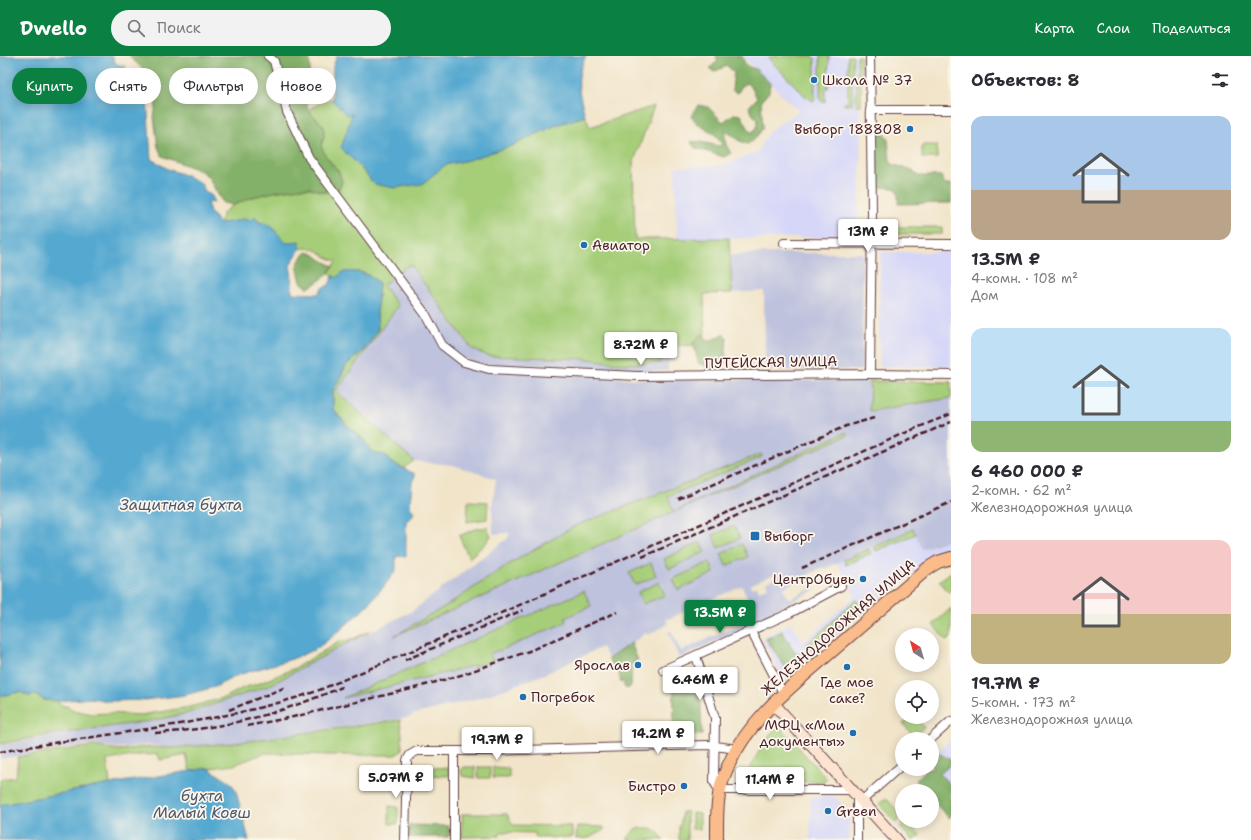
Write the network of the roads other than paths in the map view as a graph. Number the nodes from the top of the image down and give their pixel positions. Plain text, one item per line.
1 (268, 56) edge
2 (870, 56) edge
3 (870, 110) junction
4 (951, 110) edge
5 (784, 243) dead end
6 (871, 243) junction
7 (951, 244) edge
8 (870, 374) junction
9 (951, 375) edge
10 (951, 558) edge
11 (841, 586) dead end
12 (751, 631) junction
13 (696, 656) junction
14 (663, 670) dead end
15 (783, 693) junction
16 (773, 703) junction
17 (951, 721) edge
18 (939, 732) edge
19 (715, 746) junction
20 (737, 749) junction
21 (454, 751) junction
22 (895, 770) edge
23 (719, 790) junction
24 (857, 798) junction
25 (405, 840) edge
26 (454, 840) edge
27 (717, 840) edge
28 (857, 840) edge
29 (897, 840) edge

1 - 8 street, ПУТЕЙСКАЯ УЛИЦА
2 - 3 street
3 - 4 street
3 - 6 street
5 - 6 street
6 - 7 street
6 - 8 street
8 - 9 street, ПУТЕЙСКАЯ УЛИЦА
10 - 15 main road, ЖЕЛЕЗНОДОРОЖНАЯ УЛИЦА
11 - 12 street
12 - 13 street
12 - 15 street
13 - 14 street
13 - 19 street
15 - 16 main road, ЖЕЛЕЗНОДОРОЖНАЯ УЛИЦА
16 - 20 main road, ЖЕЛЕЗНОДОРОЖНАЯ УЛИЦА
16 - 24 street
17 - 18 street
19 - 20 street
19 - 21 street
19 - 23 street
20 - 23 main road, ЖЕЛЕЗНОДОРОЖНАЯ УЛИЦА
21 - 25 street
21 - 26 street
22 - 24 street
23 - 24 street
23 - 27 main road, ЖЕЛЕЗНОДОРОЖНАЯ УЛИЦА
24 - 28 street
24 - 29 street

